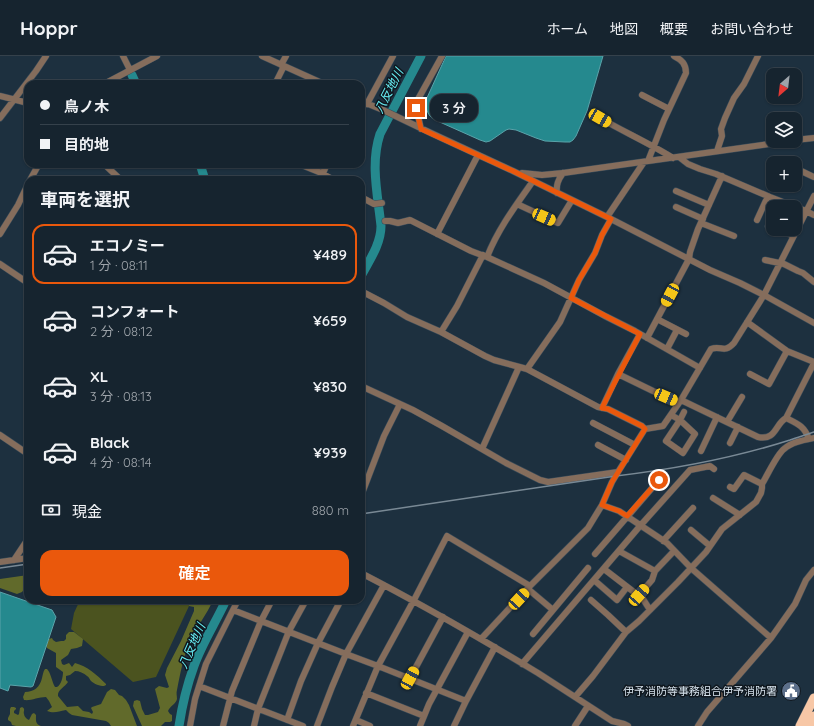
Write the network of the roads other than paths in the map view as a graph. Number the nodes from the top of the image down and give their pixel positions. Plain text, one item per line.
1 (46, 56) edge
2 (123, 56) edge
3 (157, 56) edge
4 (262, 56) edge
5 (286, 56) edge
6 (393, 56) edge
7 (442, 56) edge
8 (674, 56) edge
9 (758, 56) edge
10 (283, 66) junction
11 (130, 70) junction
12 (29, 80) edge
13 (111, 80) edge
14 (277, 80) edge
15 (315, 80) edge
16 (24, 87) edge
17 (642, 95) dead end
18 (0, 96) edge
19 (14, 100) junction
20 (365, 100) edge
21 (24, 102) edge
22 (365, 102) edge
23 (669, 109) junction
24 (0, 118) edge
25 (600, 118) dead end
26 (421, 129) junction
27 (814, 138) edge
28 (802, 139) edge
29 (766, 144) edge
30 (654, 146) junction
31 (717, 151) junction
32 (478, 155) junction
33 (676, 157) junction
34 (646, 161) junction
35 (108, 168) edge
36 (306, 168) edge
37 (513, 171) junction
38 (802, 172) edge
39 (563, 173) junction
40 (117, 176) edge
41 (319, 176) edge
42 (722, 176) junction
43 (814, 177) edge
44 (533, 181) junction
45 (679, 191) dead end
46 (24, 192) edge
47 (557, 193) junction
48 (768, 196) junction
49 (814, 196) edge
50 (365, 200) edge
51 (572, 200) junction
52 (379, 204) dead end
53 (517, 204) junction
54 (709, 205) junction
55 (676, 207) dead end
56 (806, 211) junction
57 (814, 215) edge
58 (609, 218) junction
59 (802, 219) edge
60 (757, 220) dead end
61 (384, 221) dead end
62 (702, 221) junction
63 (0, 234) edge
64 (437, 234) junction
65 (734, 236) dead end
66 (794, 236) edge
67 (485, 256) junction
68 (689, 259) junction
69 (765, 260) dead end
70 (780, 262) junction
71 (0, 264) edge
72 (24, 281) edge
73 (814, 282) edge
74 (365, 293) edge
75 (764, 295) junction
76 (571, 298) junction
77 (657, 319) junction
78 (747, 322) junction
79 (814, 323) edge
80 (677, 330) junction
81 (441, 332) junction
82 (640, 334) junction
83 (686, 334) dead end
84 (647, 338) junction
85 (667, 349) junction
86 (787, 351) junction
87 (814, 362) edge
88 (520, 367) junction
89 (700, 368) junction
90 (527, 369) junction
91 (812, 370) edge
92 (618, 374) junction
93 (750, 374) dead end
94 (365, 388) edge
95 (742, 397) dead end
96 (680, 401) junction
97 (400, 404) junction
98 (602, 408) junction
99 (684, 412) dead end
100 (671, 415) junction
101 (717, 417) junction
102 (786, 418) junction
103 (680, 420) junction
104 (727, 422) junction
105 (593, 423) dead end
106 (738, 427) junction
107 (645, 429) junction
108 (0, 435) edge
109 (811, 439) edge
110 (730, 443) dead end
111 (598, 445) dead end
112 (635, 445) junction
113 (482, 449) junction
114 (24, 451) edge
115 (702, 452) dead end
116 (626, 460) junction
117 (714, 469) dead end
118 (618, 472) junction
119 (659, 480) dead end
120 (762, 484) junction
121 (365, 486) edge
122 (730, 487) dead end
123 (713, 498) dead end
124 (602, 505) junction
125 (693, 508) dead end
126 (740, 514) junction
127 (627, 516) junction
128 (640, 526) junction
129 (692, 530) dead end
130 (663, 541) junction
131 (24, 545) edge
132 (710, 546) junction
133 (674, 550) junction
134 (619, 551) junction
135 (595, 554) dead end
136 (24, 559) edge
137 (14, 560) junction
138 (0, 562) edge
139 (588, 568) dead end
140 (691, 568) junction
141 (604, 569) junction
142 (814, 570) edge
143 (655, 572) junction
144 (365, 575) edge
145 (594, 580) junction
146 (384, 585) junction
147 (529, 587) junction
148 (627, 587) junction
149 (639, 595) junction
150 (414, 600) junction
151 (591, 600) dead end
152 (236, 604) edge
153 (270, 604) edge
154 (304, 604) edge
155 (339, 604) edge
156 (233, 610) junction
157 (552, 610) junction
158 (650, 610) junction
159 (443, 617) junction
160 (261, 620) junction
161 (289, 631) junction
162 (468, 632) junction
163 (626, 632) junction
164 (533, 634) dead end
165 (771, 638) junction
166 (480, 639) junction
167 (318, 643) junction
168 (495, 648) junction
169 (346, 654) junction
170 (522, 664) junction
171 (378, 666) junction
172 (410, 678) junction
173 (199, 686) junction
174 (437, 689) junction
175 (366, 693) junction
176 (230, 697) junction
177 (576, 697) junction
178 (814, 698) edge
179 (466, 701) junction
180 (588, 706) junction
181 (258, 709) junction
182 (424, 716) junction
183 (814, 716) edge
184 (287, 720) junction
185 (354, 723) edge
186 (618, 724) edge
187 (699, 724) edge
188 (190, 726) edge
189 (223, 726) edge
190 (254, 726) edge
191 (303, 726) edge
192 (317, 726) edge
193 (370, 726) edge
194 (420, 726) edge
195 (454, 726) edge
196 (575, 726) edge
197 (628, 726) edge
198 (706, 726) edge
199 (800, 726) edge
200 (809, 726) edge

1 - 12 street
2 - 11 street
3 - 11 street
4 - 10 street
5 - 10 street
6 - 20 street
7 - 26 street
8 - 23 street
9 - 31 street
10 - 14 street
10 - 15 street
11 - 13 street
16 - 19 street
17 - 23 street
18 - 19 street
19 - 21 street
19 - 24 street
22 - 26 street
23 - 30 street
25 - 30 street
26 - 32 street
27 - 28 street
29 - 31 street
30 - 33 street
30 - 34 street
31 - 33 street
32 - 37 street
32 - 64 street
33 - 34 street
33 - 42 street
34 - 39 street
34 - 58 street
35 - 40 street
36 - 41 street
37 - 39 street
37 - 44 street
38 - 43 street
39 - 47 street
42 - 48 street
42 - 54 street
44 - 47 street
44 - 53 street
45 - 54 street
46 - 63 street
47 - 51 street
48 - 56 street
48 - 60 street
49 - 56 street
50 - 52 street
51 - 53 street
51 - 58 street
53 - 67 street
54 - 62 street
55 - 62 street
56 - 57 street
56 - 59 street
58 - 68 street
58 - 76 street
61 - 64 street
62 - 65 street
62 - 68 street
64 - 67 street
66 - 70 street
67 - 76 street
67 - 81 street
68 - 75 street
68 - 77 street
69 - 70 street
70 - 73 street
70 - 75 street
71 - 72 street
74 - 81 street
75 - 78 street
75 - 79 street
76 - 82 street
76 - 90 street
77 - 80 street
77 - 84 street
78 - 86 street
78 - 89 street
80 - 83 street
80 - 85 street
81 - 88 street
82 - 84 street
82 - 92 street
84 - 85 street
85 - 89 street
86 - 87 street
86 - 93 street
87 - 91 street
88 - 90 street
88 - 113 street
89 - 96 street
90 - 98 street
91 - 102 street
92 - 96 street
92 - 98 street
94 - 97 street
95 - 104 street
96 - 100 street
96 - 101 street
97 - 113 street
97 - 121 street
98 - 107 street
99 - 103 street
100 - 103 street
100 - 107 street
101 - 104 street
101 - 115 street
102 - 106 street
102 - 109 street
103 - 103 street
104 - 106 street
105 - 112 street
106 - 110 street
107 - 112 street
108 - 114 street
109 - 120 street
111 - 116 street
112 - 116 street
113 - 118 street
116 - 118 street
117 - 128 street
118 - 124 street
119 - 127 street
120 - 122 street
120 - 126 street
123 - 126 street
124 - 127 street
124 - 147 street
125 - 130 street
126 - 132 street
127 - 128 street
127 - 135 street
128 - 130 street
128 - 134 street
129 - 132 street
130 - 133 street
131 - 137 street
132 - 140 street
133 - 140 street
133 - 143 street
134 - 141 street
134 - 143 street
136 - 137 street
137 - 138 street
139 - 157 street
140 - 158 street
140 - 165 street
141 - 145 street
141 - 148 street
142 - 165 street
143 - 149 street
144 - 146 street
145 - 148 street
145 - 170 street
146 - 150 street
146 - 169 street
147 - 150 street
147 - 157 street
147 - 166 street
148 - 149 street
149 - 158 street
150 - 159 street
150 - 171 street
151 - 163 street
152 - 156 street
153 - 160 street
154 - 161 street
155 - 167 street
156 - 160 street
156 - 173 street
157 - 164 street
158 - 163 street
159 - 162 street
159 - 172 street
160 - 161 street
160 - 176 street
161 - 167 street
161 - 181 street
162 - 166 street
162 - 174 street
163 - 177 street
165 - 187 street
166 - 168 street
167 - 169 street
167 - 184 street
168 - 170 street
168 - 179 street
169 - 171 street
169 - 192 street
170 - 177 street
171 - 172 street
171 - 175 street
172 - 174 street
173 - 176 street
173 - 188 street
174 - 179 street
174 - 182 street
175 - 182 street
175 - 185 street
176 - 181 street
176 - 189 street
177 - 180 street
178 - 199 highway
179 - 195 street
180 - 186 street
180 - 196 street
181 - 184 street
181 - 190 street
182 - 194 street
183 - 200 highway
184 - 191 street
185 - 193 street
186 - 197 street
187 - 198 street

